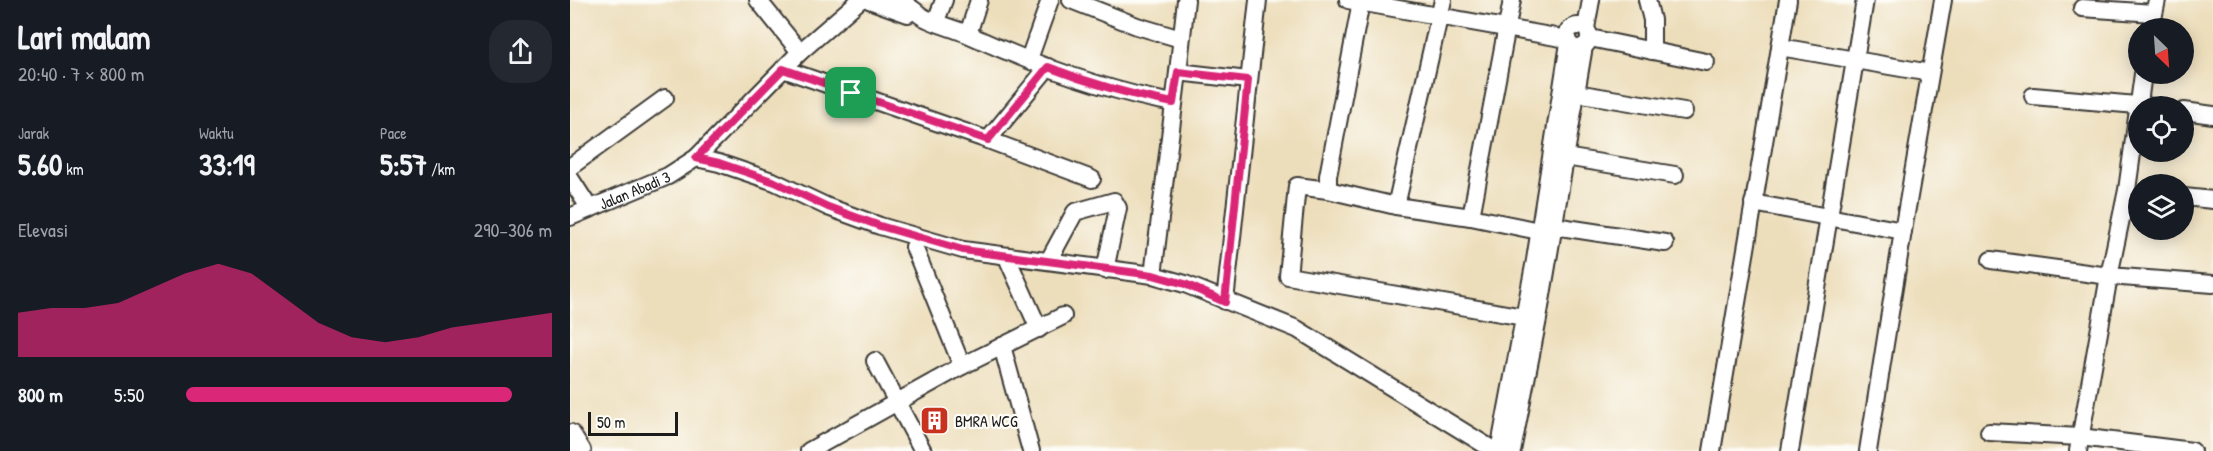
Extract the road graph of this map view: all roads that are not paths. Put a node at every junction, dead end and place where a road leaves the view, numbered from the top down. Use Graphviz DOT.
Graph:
graph roads {
  1 [pos="758,0"];
  2 [pos="860,0"];
  3 [pos="868,0"];
  4 [pos="897,0"];
  5 [pos="944,0"];
  6 [pos="979,0"];
  7 [pos="1050,0"];
  8 [pos="1071,0"];
  9 [pos="1186,0"];
  10 [pos="1258,0"];
  11 [pos="1512,0"];
  12 [pos="1591,0"];
  13 [pos="1647,0"];
  14 [pos="1788,0"];
  15 [pos="1865,0"];
  16 [pos="1943,0"];
  17 [pos="1354,1"];
  18 [pos="1442,8"];
  19 [pos="2082,8"];
  20 [pos="2154,14"];
  21 [pos="928,18"];
  22 [pos="1506,27"];
  23 [pos="968,34"];
  24 [pos="1181,39"];
  25 [pos="1579,39"];
  26 [pos="1780,47"];
  27 [pos="1652,51"];
  28 [pos="800,52"];
  29 [pos="1029,59"];
  30 [pos="1856,61"];
  31 [pos="1706,62"];
  32 [pos="1048,67"];
  33 [pos="783,69"];
  34 [pos="1178,72"];
  35 [pos="1930,73"];
  36 [pos="1248,80"];
  37 [pos="1576,93"];
  38 [pos="2033,96"];
  39 [pos="665,98"];
  40 [pos="1173,103"];
  41 [pos="2128,105"];
  42 [pos="1684,111"];
  43 [pos="2194,112"];
  44 [pos="2213,115"];
  45 [pos="1562,131"];
  46 [pos="988,140"];
  47 [pos="1565,157"];
  48 [pos="696,158"];
  49 [pos="570,167"];
  50 [pos="1675,175"];
  51 [pos="570,178"];
  52 [pos="1092,179"];
  53 [pos="1328,190"];
  54 [pos="2194,198"];
  55 [pos="2213,200"];
  56 [pos="1754,203"];
  57 [pos="1396,206"];
  58 [pos="590,208"];
  59 [pos="2128,208"];
  60 [pos="570,217"];
  61 [pos="1471,217"];
  62 [pos="1829,218"];
  63 [pos="1547,229"];
  64 [pos="1903,231"];
  65 [pos="1665,243"];
  66 [pos="914,247"];
  67 [pos="1049,260"];
  68 [pos="1991,260"];
  69 [pos="1009,262"];
  70 [pos="1105,270"];
  71 [pos="1153,275"];
  72 [pos="2109,276"];
  73 [pos="2213,284"];
  74 [pos="1225,302"];
  75 [pos="1064,316"];
  76 [pos="1532,318"];
  77 [pos="1039,329"];
  78 [pos="1002,346"];
  79 [pos="875,361"];
  80 [pos="962,366"];
  81 [pos="895,402"];
  82 [pos="1513,412"];
  83 [pos="1989,432"];
  84 [pos="570,435"];
  85 [pos="2079,444"];
  86 [pos="580,451"];
  87 [pos="809,451"];
  88 [pos="923,451"];
  89 [pos="1031,451"];
  90 [pos="1497,451"];
  91 [pos="1512,451"];
  92 [pos="1712,451"];
  93 [pos="1790,451"];
  94 [pos="1868,451"];
  95 [pos="2192,451"];
  1 -- 28 [label="street"];
  2 -- 28 [label="street, Jalan Abadi 3"];
  3 -- 21 [label="street"];
  4 -- 21 [label="street"];
  5 -- 21 [label="street"];
  6 -- 23 [label="street"];
  7 -- 29 [label="street"];
  8 -- 24 [label="street"];
  9 -- 24 [label="street"];
  10 -- 36 [label="street"];
  11 -- 22 [label="street"];
  12 -- 25 [label="street"];
  13 -- 27 [label="street"];
  14 -- 26 [label="street"];
  15 -- 30 [label="street"];
  16 -- 35 [label="street"];
  17 -- 18 [label="street"];
  17 -- 53 [label="street"];
  18 -- 22 [label="street"];
  18 -- 57 [label="street"];
  19 -- 20 [label="street"];
  21 -- 23 [label="street"];
  22 -- 25 [label="street"];
  22 -- 61 [label="street"];
  23 -- 29 [label="street"];
  24 -- 34 [label="street"];
  25 -- 27 [label="street"];
  25 -- 37 [label="street"];
  25 -- 45 [label="street"];
  26 -- 30 [label="street"];
  26 -- 56 [label="street"];
  27 -- 31 [label="street"];
  28 -- 33 [label="street, Jalan Abadi 3"];
  29 -- 32 [label="street"];
  30 -- 35 [label="street"];
  30 -- 62 [label="street"];
  32 -- 40 [label="street"];
  32 -- 46 [label="street"];
  33 -- 46 [label="street"];
  33 -- 48 [label="street, Jalan Abadi 3"];
  34 -- 36 [label="street"];
  34 -- 40 [label="street"];
  35 -- 64 [label="street"];
  36 -- 74 [label="street"];
  37 -- 42 [label="street"];
  37 -- 45 [label="street"];
  38 -- 41 [label="street"];
  39 -- 49 [label="street"];
  40 -- 71 [label="street"];
  43 -- 44 [label="street"];
  45 -- 47 [label="street"];
  45 -- 63 [label="street"];
  46 -- 52 [label="street"];
  47 -- 50 [label="street"];
  47 -- 63 [label="street"];
  48 -- 58 [label="street, Jalan Abadi 3"];
  48 -- 67 [label="street"];
  51 -- 58 [label="street"];
  53 -- 57 [label="street"];
  53 -- 76 [label="street"];
  54 -- 55 [label="street"];
  56 -- 62 [label="street"];
  56 -- 92 [label="street"];
  57 -- 61 [label="street"];
  58 -- 60 [label="street, Jalan Abadi 3"];
  59 -- 72 [label="street"];
  61 -- 63 [label="street"];
  62 -- 64 [label="street"];
  62 -- 93 [label="street"];
  63 -- 65 [label="street"];
  63 -- 76 [label="street"];
  64 -- 94 [label="street"];
  66 -- 80 [label="street"];
  67 -- 70 [label="street"];
  67 -- 70 [label="street"];
  68 -- 72 [label="street"];
  69 -- 77 [label="street"];
  70 -- 71 [label="street"];
  71 -- 74 [label="street"];
  72 -- 73 [label="street"];
  72 -- 85 [label="street"];
  74 -- 90 [label="street"];
  75 -- 77 [label="street"];
  76 -- 82 [label="street"];
  77 -- 78 [label="street"];
  78 -- 80 [label="street"];
  78 -- 89 [label="street"];
  79 -- 81 [label="street"];
  80 -- 81 [label="street"];
  81 -- 87 [label="street"];
  81 -- 88 [label="street"];
  82 -- 90 [label="street"];
  82 -- 91 [label="street"];
  83 -- 85 [label="street"];
  84 -- 86 [label="main road"];
  85 -- 95 [label="street"];
}
